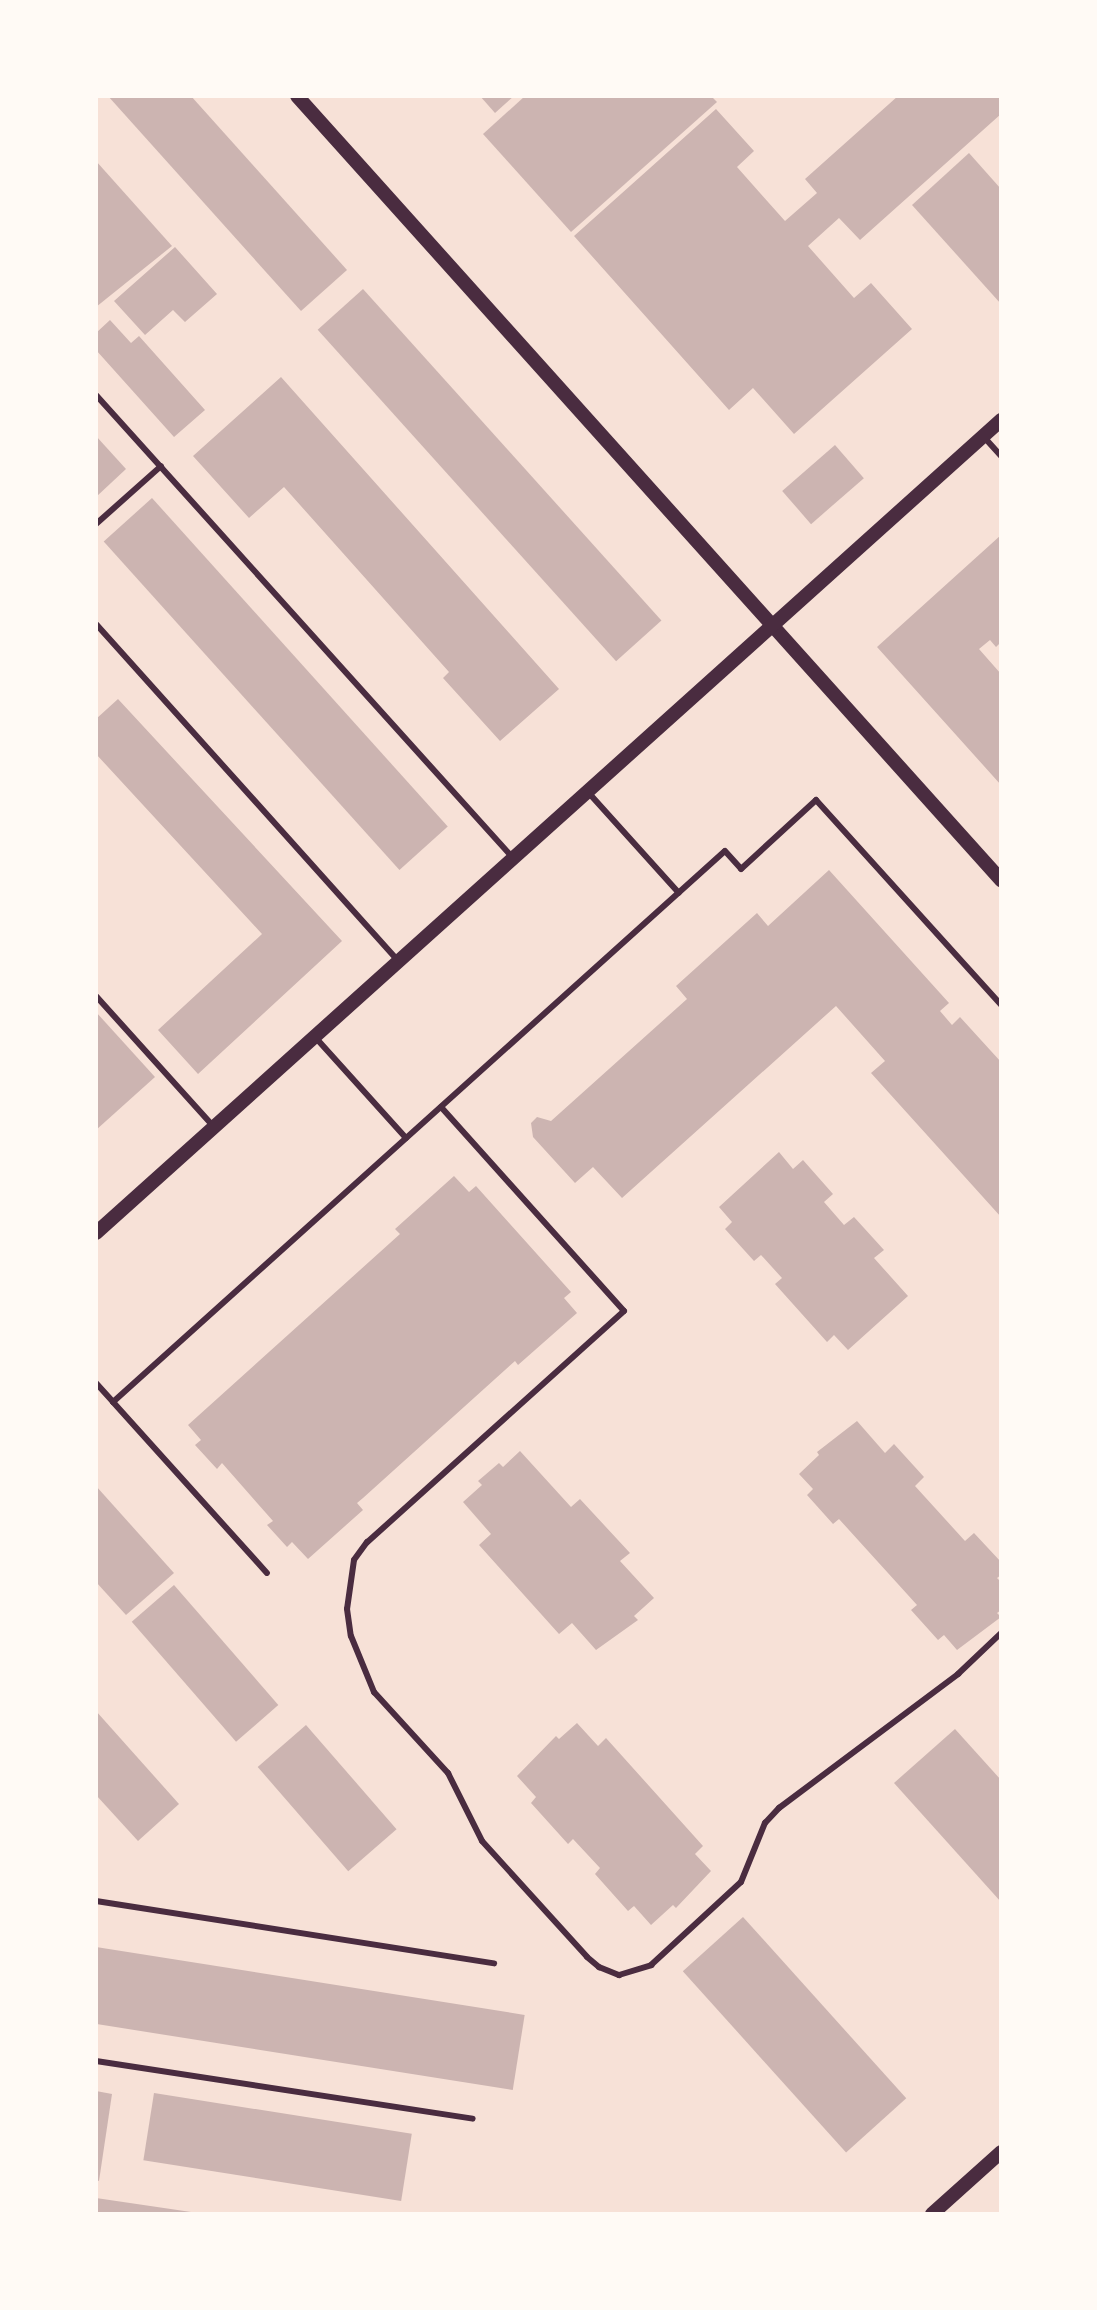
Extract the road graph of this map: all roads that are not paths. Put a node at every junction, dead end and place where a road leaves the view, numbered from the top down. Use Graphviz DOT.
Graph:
graph roads {
  1 [pos="297,96"];
  2 [pos="96,395"];
  3 [pos="1001,420"];
  4 [pos="983,436"];
  5 [pos="1001,456"];
  6 [pos="161,466"];
  7 [pos="96,524"];
  8 [pos="96,624"];
  9 [pos="772,625"];
  10 [pos="587,791"];
  11 [pos="513,858"];
  12 [pos="1001,880"];
  13 [pos="679,893"];
  14 [pos="398,961"];
  15 [pos="96,996"];
  16 [pos="1001,1005"];
  17 [pos="314,1036"];
  18 [pos="441,1107"];
  19 [pos="214,1127"];
  20 [pos="406,1138"];
  21 [pos="96,1233"];
  22 [pos="96,1383"];
  23 [pos="113,1402"];
  24 [pos="267,1573"];
  25 [pos="1001,1633"];
  26 [pos="96,1901"];
  27 [pos="494,1963"];
  28 [pos="96,2061"];
  29 [pos="473,2119"];
  30 [pos="1001,2152"];
  31 [pos="932,2214"];
  1 -- 9 [label="street"];
  2 -- 6 [label="lane"];
  3 -- 4 [label="street"];
  4 -- 5 [label="lane"];
  4 -- 9 [label="street"];
  6 -- 7 [label="lane"];
  6 -- 11 [label="lane"];
  8 -- 14 [label="lane"];
  9 -- 10 [label="street"];
  9 -- 12 [label="street"];
  10 -- 11 [label="street"];
  10 -- 13 [label="lane"];
  11 -- 14 [label="street"];
  13 -- 16 [label="lane"];
  13 -- 18 [label="lane"];
  14 -- 17 [label="street"];
  15 -- 19 [label="lane"];
  17 -- 19 [label="street"];
  17 -- 20 [label="lane"];
  18 -- 20 [label="lane"];
  18 -- 25 [label="lane"];
  19 -- 21 [label="street"];
  20 -- 23 [label="lane"];
  22 -- 23 [label="lane"];
  23 -- 24 [label="lane"];
  26 -- 27 [label="lane"];
  28 -- 29 [label="lane"];
  30 -- 31 [label="street"];
}
